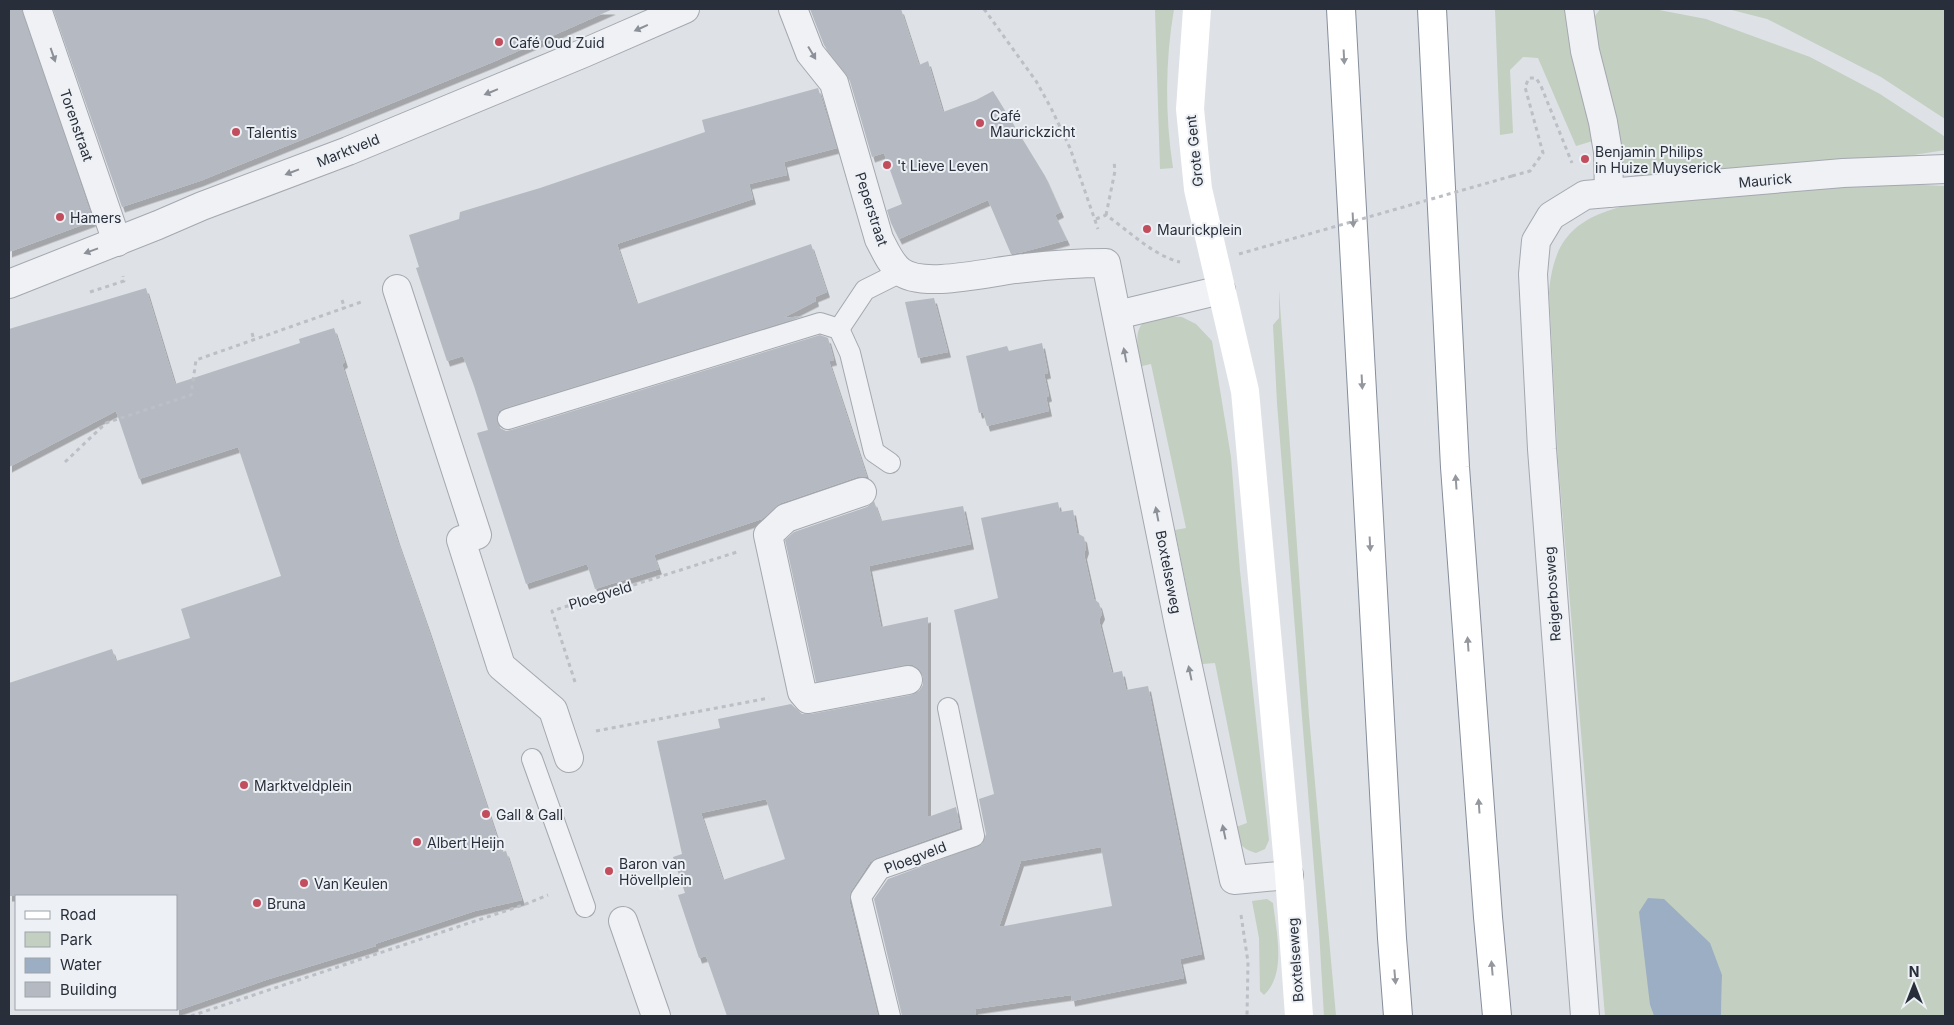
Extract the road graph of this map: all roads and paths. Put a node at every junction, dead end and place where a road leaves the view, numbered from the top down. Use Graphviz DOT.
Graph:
graph roads {
  1 [pos="37,9"];
  2 [pos="685,9"];
  3 [pos="793,9"];
  4 [pos="984,9"];
  5 [pos="1197,9"];
  6 [pos="1341,9"];
  7 [pos="1432,9"];
  8 [pos="1579,9"];
  9 [pos="1568,152"];
  10 [pos="1114,162"];
  11 [pos="1945,169"];
  12 [pos="1597,194"];
  13 [pos="1106,215"];
  14 [pos="117,242"];
  15 [pos="1239,254"];
  16 [pos="1189,263"];
  17 [pos="901,272"];
  18 [pos="9,284"];
  19 [pos="397,289"];
  20 [pos="1221,290"];
  21 [pos="342,300"];
  22 [pos="345,309"];
  23 [pos="1117,315"];
  24 [pos="838,329"];
  25 [pos="252,333"];
  26 [pos="254,340"];
  27 [pos="508,419"];
  28 [pos="65,462"];
  29 [pos="890,463"];
  30 [pos="862,492"];
  31 [pos="768,535"];
  32 [pos="908,680"];
  33 [pos="577,688"];
  34 [pos="802,692"];
  35 [pos="948,708"];
  36 [pos="567,752"];
  37 [pos="532,759"];
  38 [pos="1289,875"];
  39 [pos="1234,880"];
  40 [pos="576,884"];
  41 [pos="585,906"];
  42 [pos="623,921"];
  43 [pos="191,1016"];
  44 [pos="656,1016"];
  45 [pos="890,1016"];
  46 [pos="1247,1016"];
  47 [pos="1298,1016"];
  48 [pos="1398,1016"];
  49 [pos="1497,1016"];
  50 [pos="1585,1016"];
  1 -- 14 [label="street, Torenstraat, one-way"];
  2 -- 14 [label="street, Marktveld, one-way"];
  3 -- 17 [label="street, Peperstraat, one-way"];
  4 -- 13 [label="path"];
  5 -- 20 [label="main road, Grote Gent"];
  6 -- 48 [label="main road, one-way"];
  49 -- 7 [label="main road, one-way"];
  8 -- 12 [label="street"];
  9 -- 15 [label="path, bridge"];
  10 -- 13 [label="path"];
  11 -- 12 [label="street, Maurick"];
  12 -- 50 [label="street, Reigerbosweg"];
  13 -- 16 [label="path"];
  14 -- 18 [label="street, Marktveld, one-way"];
  17 -- 23 [label="street, Boxtelseweg"];
  17 -- 24 [label="lane"];
  19 -- 22 [label="path"];
  19 -- 36 [label="street"];
  20 -- 23 [label="street"];
  20 -- 38 [label="main road, Boxtelseweg"];
  21 -- 22 [label="path"];
  22 -- 26 [label="path"];
  39 -- 23 [label="street, Boxtelseweg, one-way"];
  24 -- 27 [label="lane"];
  24 -- 29 [label="lane"];
  25 -- 26 [label="path"];
  26 -- 28 [label="path"];
  30 -- 31 [label="street"];
  31 -- 33 [label="path, Ploegveld"];
  31 -- 34 [label="street"];
  32 -- 34 [label="street"];
  34 -- 36 [label="path"];
  35 -- 45 [label="lane, Ploegveld"];
  37 -- 40 [label="lane"];
  38 -- 39 [label="street"];
  38 -- 47 [label="main road, Boxtelseweg"];
  39 -- 46 [label="path"];
  40 -- 41 [label="lane"];
  40 -- 43 [label="path"];
  42 -- 44 [label="street"];
}
